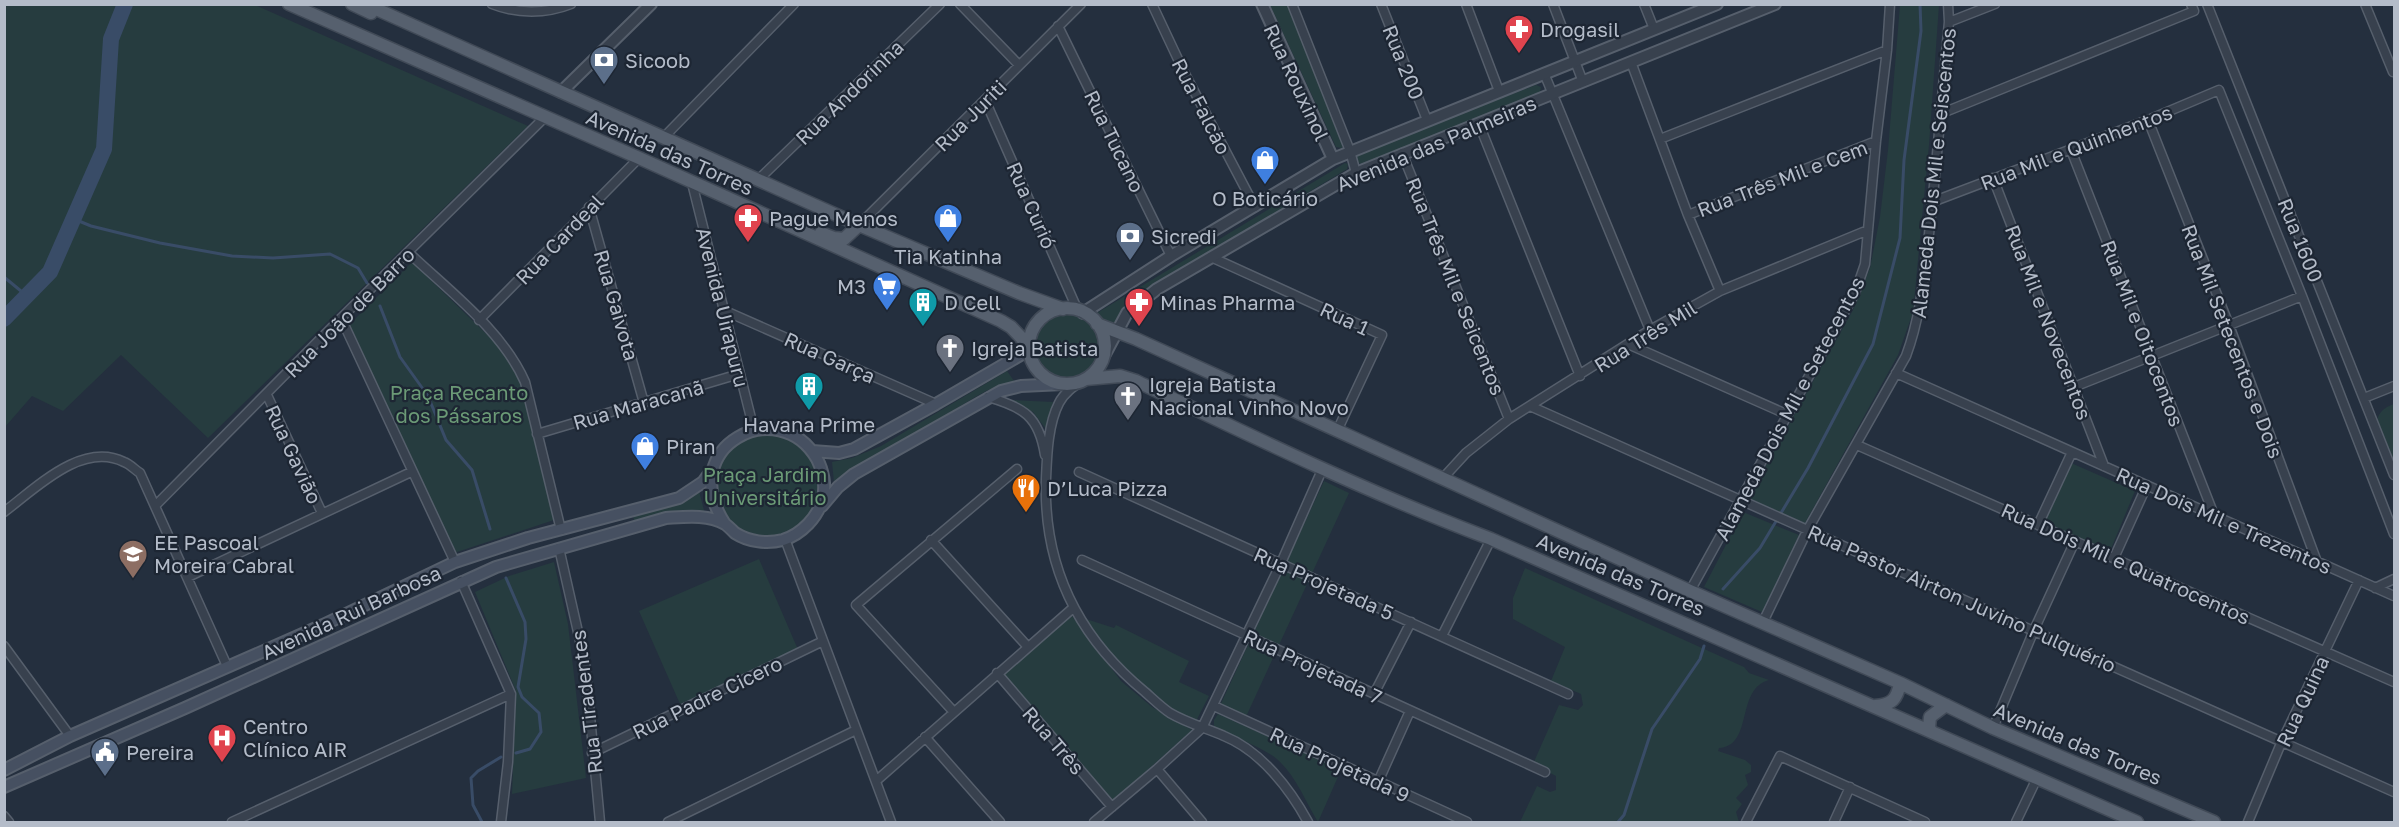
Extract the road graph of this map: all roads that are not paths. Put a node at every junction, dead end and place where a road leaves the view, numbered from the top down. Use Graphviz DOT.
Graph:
graph roads {
  1 [pos="289,4"];
  2 [pos="320,4"];
  3 [pos="352,4"];
  4 [pos="365,4"];
  5 [pos="492,4"];
  6 [pos="571,4"];
  7 [pos="651,4"];
  8 [pos="794,4"];
  9 [pos="940,4"];
  10 [pos="960,4"];
  11 [pos="1081,4"];
  12 [pos="1152,4"];
  13 [pos="1262,4"];
  14 [pos="1292,4"];
  15 [pos="1381,4"];
  16 [pos="1466,4"];
  17 [pos="1553,4"];
  18 [pos="1644,4"];
  19 [pos="1717,4"];
  20 [pos="1775,4"];
  21 [pos="1890,4"];
  22 [pos="1948,4"];
  23 [pos="1995,4"];
  24 [pos="2207,4"];
  25 [pos="2365,4"];
  26 [pos="2192,8"];
  27 [pos="319,18"];
  28 [pos="1949,22"];
  29 [pos="1058,26"];
  30 [pos="1654,29"];
  31 [pos="440,38"];
  32 [pos="1887,50"];
  33 [pos="1575,61"];
  34 [pos="1632,62"];
  35 [pos="1019,65"];
  36 [pos="1544,73"];
  37 [pos="2394,73"];
  38 [pos="1583,82"];
  39 [pos="1499,91"];
  40 [pos="561,92"];
  41 [pos="1552,94"];
  42 [pos="985,100"];
  43 [pos="1940,114"];
  44 [pos="544,118"];
  45 [pos="1427,120"];
  46 [pos="2148,120"];
  47 [pos="1479,124"];
  48 [pos="663,138"];
  49 [pos="1660,139"];
  50 [pos="1876,141"];
  51 [pos="2071,150"];
  52 [pos="1350,152"];
  53 [pos="1402,153"];
  54 [pos="639,158"];
  55 [pos="1333,159"];
  56 [pos="1356,173"];
  57 [pos="1993,178"];
  58 [pos="758,180"];
  59 [pos="692,183"];
  60 [pos="1932,202"];
  61 [pos="589,207"];
  62 [pos="1255,207"];
  63 [pos="750,208"];
  64 [pos="1688,215"];
  65 [pos="859,225"];
  66 [pos="1868,230"];
  67 [pos="408,252"];
  68 [pos="1171,256"];
  69 [pos="1211,257"];
  70 [pos="1720,291"];
  71 [pos="2302,296"];
  72 [pos="1064,309"];
  73 [pos="723,310"];
  74 [pos="1081,312"];
  75 [pos="341,318"];
  76 [pos="479,320"];
  77 [pos="1097,324"];
  78 [pos="2229,325"];
  79 [pos="1650,330"];
  80 [pos="1116,331"];
  81 [pos="1628,345"];
  82 [pos="1029,348"];
  83 [pos="1104,356"];
  84 [pos="2152,356"];
  85 [pos="1896,373"];
  86 [pos="739,375"];
  87 [pos="1580,376"];
  88 [pos="1084,380"];
  89 [pos="1063,384"];
  90 [pos="2394,386"];
  91 [pos="2074,387"];
  92 [pos="267,395"];
  93 [pos="988,397"];
  94 [pos="2364,398"];
  95 [pos="644,403"];
  96 [pos="936,404"];
  97 [pos="1530,406"];
  98 [pos="1786,414"];
  99 [pos="1509,419"];
  100 [pos="754,430"];
  101 [pos="1337,431"];
  102 [pos="537,434"];
  103 [pos="1857,445"];
  104 [pos="812,451"];
  105 [pos="2072,452"];
  106 [pos="1047,465"];
  107 [pos="2104,466"];
  108 [pos="1017,469"];
  109 [pos="1322,470"];
  110 [pos="712,471"];
  111 [pos="411,472"];
  112 [pos="1079,472"];
  113 [pos="2394,475"];
  114 [pos="1443,478"];
  115 [pos="2147,485"];
  116 [pos="1740,501"];
  117 [pos="155,506"];
  118 [pos="818,511"];
  119 [pos="4,512"];
  120 [pos="321,513"];
  121 [pos="2214,515"];
  122 [pos="725,524"];
  123 [pos="2038,525"];
  124 [pos="1808,529"];
  125 [pos="561,530"];
  126 [pos="2394,534"];
  127 [pos="785,539"];
  128 [pos="1491,539"];
  129 [pos="931,540"];
  130 [pos="2075,541"];
  131 [pos="559,548"];
  132 [pos="2114,558"];
  133 [pos="1082,560"];
  134 [pos="2317,561"];
  135 [pos="455,562"];
  136 [pos="1281,563"];
  137 [pos="188,577"];
  138 [pos="2394,579"];
  139 [pos="2359,580"];
  140 [pos="461,581"];
  141 [pos="2375,588"];
  142 [pos="1690,591"];
  143 [pos="2394,596"];
  144 [pos="1073,608"];
  145 [pos="1412,622"];
  146 [pos="1763,622"];
  147 [pos="2034,630"];
  148 [pos="1246,635"];
  149 [pos="1442,636"];
  150 [pos="823,641"];
  151 [pos="4,646"];
  152 [pos="1028,647"];
  153 [pos="2325,652"];
  154 [pos="227,666"];
  155 [pos="997,673"];
  156 [pos="2394,682"];
  157 [pos="1900,683"];
  158 [pos="511,694"];
  159 [pos="1374,694"];
  160 [pos="1568,694"];
  161 [pos="1946,705"];
  162 [pos="1214,706"];
  163 [pos="1874,707"];
  164 [pos="953,711"];
  165 [pos="1410,711"];
  166 [pos="103,722"];
  167 [pos="1202,728"];
  168 [pos="1993,728"];
  169 [pos="856,730"];
  170 [pos="1932,732"];
  171 [pos="70,736"];
  172 [pos="925,737"];
  173 [pos="2282,741"];
  174 [pos="592,753"];
  175 [pos="28,758"];
  176 [pos="57,762"];
  177 [pos="4,770"];
  178 [pos="1157,770"];
  179 [pos="1545,772"];
  180 [pos="2037,778"];
  181 [pos="876,781"];
  182 [pos="1378,782"];
  183 [pos="4,786"];
  184 [pos="1851,787"];
  185 [pos="2394,792"];
  186 [pos="1112,807"];
  187 [pos="4,816"];
  188 [pos="9,822"];
  189 [pos="232,822"];
  190 [pos="501,822"];
  191 [pos="600,822"];
  192 [pos="668,822"];
  193 [pos="890,822"];
  194 [pos="1000,822"];
  195 [pos="1094,822"];
  196 [pos="1202,822"];
  197 [pos="1308,822"];
  198 [pos="1467,822"];
  199 [pos="1746,822"];
  200 [pos="1834,822"];
  201 [pos="1925,822"];
  202 [pos="2016,822"];
  203 [pos="2138,822"];
  204 [pos="2214,822"];
  205 [pos="2248,822"];
  1 -- 27 [label="main road, Avenida das Torres"];
  2 -- 27 [label="main road"];
  3 -- 31 [label="main road"];
  4 -- 31 [label="main road, Avenida das Torres"];
  5 -- 6 [label="street"];
  7 -- 40 [label="street"];
  8 -- 48 [label="street"];
  9 -- 58 [label="street, Rua Andorinha"];
  10 -- 35 [label="street"];
  11 -- 29 [label="street, Rua Juriti"];
  12 -- 62 [label="street, Rua Falcão"];
  13 -- 55 [label="street, Rua Rouxinol"];
  14 -- 52 [label="street"];
  15 -- 45 [label="street, Rua 200"];
  16 -- 39 [label="street"];
  17 -- 33 [label="street"];
  18 -- 30 [label="street"];
  19 -- 30 [label="street, Avenida das Palmeiras"];
  20 -- 34 [label="street, Avenida das Palmeiras"];
  21 -- 32 [label="street, Alameda Dois Mil e Setecentos"];
  22 -- 28 [label="street, Alameda Dois Mil e Seiscentos"];
  23 -- 28 [label="street"];
  24 -- 94 [label="street, Rua 1600"];
  25 -- 37 [label="street"];
  26 -- 43 [label="street"];
  27 -- 44 [label="main road, Avenida das Torres"];
  28 -- 43 [label="street, Alameda Dois Mil e Seiscentos"];
  29 -- 35 [label="street, Rua Juriti"];
  29 -- 68 [label="street, Rua Tucano"];
  30 -- 33 [label="street, Avenida das Palmeiras"];
  31 -- 40 [label="main road, Avenida das Torres"];
  32 -- 49 [label="street"];
  32 -- 50 [label="street, Alameda Dois Mil e Setecentos"];
  33 -- 36 [label="street, Avenida das Palmeiras"];
  33 -- 38 [label="street"];
  34 -- 38 [label="street, Avenida das Palmeiras"];
  34 -- 49 [label="street"];
  35 -- 42 [label="street, Rua Juriti"];
  36 -- 39 [label="street, Avenida das Palmeiras"];
  36 -- 41 [label="street"];
  38 -- 41 [label="street, Avenida das Palmeiras"];
  39 -- 45 [label="street, Avenida das Palmeiras"];
  40 -- 48 [label="main road, Avenida das Torres"];
  41 -- 47 [label="street, Avenida das Palmeiras"];
  41 -- 79 [label="street"];
  42 -- 65 [label="street, Rua Juriti"];
  42 -- 74 [label="street, Rua Curió"];
  43 -- 60 [label="street, Alameda Dois Mil e Seiscentos"];
  44 -- 54 [label="main road, Avenida das Torres"];
  44 -- 67 [label="street, Rua João de Barro"];
  45 -- 52 [label="street, Avenida das Palmeiras"];
  46 -- 51 [label="street, Rua Mil e Quinhentos"];
  46 -- 71 [label="street, Rua Mil e Quinhentos"];
  46 -- 78 [label="street, Rua Mil Setecentos e Dois"];
  47 -- 53 [label="street, Avenida das Palmeiras"];
  47 -- 87 [label="street"];
  48 -- 58 [label="main road, Avenida das Torres"];
  49 -- 64 [label="street"];
  50 -- 64 [label="street, Rua Três Mil e Cem"];
  50 -- 66 [label="street, Alameda Dois Mil e Setecentos"];
  51 -- 57 [label="street, Rua Mil e Quinhentos"];
  51 -- 84 [label="street, Rua Mil e Oitocentos"];
  52 -- 55 [label="street, Avenida das Palmeiras"];
  52 -- 56 [label="street"];
  53 -- 56 [label="street, Avenida das Palmeiras"];
  53 -- 99 [label="street, Rua Três Mil e Seicentos"];
  54 -- 59 [label="main road, Avenida das Torres"];
  54 -- 61 [label="street, Rua Cardeal"];
  55 -- 62 [label="street, Avenida das Palmeiras"];
  56 -- 69 [label="street, Avenida das Palmeiras"];
  57 -- 60 [label="street, Rua Mil e Quinhentos"];
  57 -- 91 [label="street, Rua Mil e Novecentos"];
  58 -- 65 [label="main road, Avenida das Torres"];
  59 -- 63 [label="main road, Avenida das Torres"];
  59 -- 73 [label="street, Avenida Uirapuru"];
  60 -- 85 [label="street, Alameda Dois Mil e Seiscentos"];
  61 -- 76 [label="street, Rua Cardeal"];
  61 -- 95 [label="street, Rua Gaivota"];
  62 -- 68 [label="street, Avenida das Palmeiras"];
  63 -- 65 [label="main road"];
  63 -- 82 [label="main road, Avenida das Torres"];
  64 -- 70 [label="street"];
  65 -- 72 [label="main road, Avenida das Torres"];
  66 -- 70 [label="street, Rua Três Mil"];
  66 -- 98 [label="street, Alameda Dois Mil e Setecentos"];
  67 -- 75 [label="street, Rua João de Barro"];
  67 -- 76 [label="street"];
  68 -- 74 [label="street, Avenida das Palmeiras"];
  69 -- 80 [label="street, Avenida das Palmeiras"];
  69 -- 101 [label="street, Rua 1"];
  70 -- 79 [label="street, Rua Três Mil"];
  71 -- 78 [label="street"];
  71 -- 126 [label="street"];
  72 -- 74 [label="main road"];
  72 -- 82 [label="main road"];
  73 -- 86 [label="street, Avenida Uirapuru"];
  73 -- 96 [label="street, Rua Garça"];
  74 -- 77 [label="main road"];
  75 -- 92 [label="street, Rua João de Barro"];
  75 -- 111 [label="street"];
  76 -- 102 [label="street"];
  77 -- 80 [label="main road, Avenida das Torres"];
  77 -- 83 [label="main road"];
  78 -- 84 [label="street"];
  78 -- 134 [label="street, Rua Mil Setecentos e Dois"];
  79 -- 81 [label="street, Rua Três Mil"];
  80 -- 83 [label="street, Avenida das Palmeiras"];
  80 -- 101 [label="main road, Avenida das Torres"];
  81 -- 87 [label="street, Rua Três Mil"];
  81 -- 98 [label="street"];
  82 -- 89 [label="main road"];
  82 -- 96 [label="main road"];
  83 -- 88 [label="main road"];
  84 -- 91 [label="street"];
  84 -- 121 [label="street, Rua Mil e Oitocentos"];
  85 -- 103 [label="street, Alameda Dois Mil e Seiscentos"];
  85 -- 105 [label="street, Rua Dois Mil e Trezentos"];
  86 -- 95 [label="street, Rua Maracanã"];
  86 -- 100 [label="street, Avenida Uirapuru"];
  87 -- 97 [label="street, Rua Três Mil"];
  88 -- 89 [label="main road"];
  88 -- 106 [label="street"];
  88 -- 109 [label="main road, Avenida das Torres"];
  89 -- 93 [label="main road"];
  90 -- 94 [label="street"];
  91 -- 107 [label="street, Rua Mil e Novecentos"];
  92 -- 117 [label="street, Rua João de Barro"];
  92 -- 120 [label="street, Rua Gavião"];
  93 -- 106 [label="street"];
  93 -- 118 [label="main road"];
  94 -- 113 [label="street, Rua 1600"];
  95 -- 102 [label="street, Rua Maracanã"];
  96 -- 104 [label="main road"];
  97 -- 99 [label="street, Rua Três Mil"];
  97 -- 116 [label="street, Rua Pastor Airton Juvino Pulquério"];
  98 -- 116 [label="street, Alameda Dois Mil e Setecentos"];
  99 -- 114 [label="street, Rua Três Mil"];
  100 -- 104 [label="main road"];
  100 -- 110 [label="main road"];
  101 -- 114 [label="main road, Avenida das Torres"];
  102 -- 125 [label="street"];
  103 -- 123 [label="street, Rua Dois Mil e Quatrocentos"];
  103 -- 124 [label="street, Alameda Dois Mil e Seiscentos"];
  104 -- 118 [label="main road"];
  105 -- 107 [label="street, Rua Dois Mil e Trezentos"];
  105 -- 123 [label="street"];
  106 -- 144 [label="street"];
  107 -- 115 [label="street, Rua Dois Mil e Trezentos"];
  108 -- 129 [label="street"];
  109 -- 128 [label="main road, Avenida das Torres"];
  109 -- 136 [label="street"];
  110 -- 122 [label="main road"];
  110 -- 125 [label="main road, Avenida Rui Barbosa"];
  111 -- 120 [label="street"];
  111 -- 135 [label="street"];
  112 -- 136 [label="street, Rua Projetada 5"];
  114 -- 142 [label="main road, Avenida das Torres"];
  115 -- 121 [label="street, Rua Dois Mil e Trezentos"];
  115 -- 132 [label="street"];
  116 -- 124 [label="street, Rua Pastor Airton Juvino Pulquério"];
  116 -- 142 [label="street, Alameda Dois Mil e Setecentos"];
  117 -- 119 [label="street"];
  117 -- 137 [label="street"];
  118 -- 127 [label="main road"];
  120 -- 137 [label="street"];
  121 -- 134 [label="street, Rua Dois Mil e Trezentos"];
  122 -- 127 [label="main road"];
  122 -- 131 [label="main road, Avenida Rui Barbosa"];
  123 -- 130 [label="street, Rua Dois Mil e Quatrocentos"];
  124 -- 146 [label="street"];
  124 -- 147 [label="street, Rua Pastor Airton Juvino Pulquério"];
  125 -- 135 [label="main road, Avenida Rui Barbosa"];
  127 -- 150 [label="street"];
  128 -- 149 [label="street"];
  128 -- 163 [label="main road, Avenida das Torres"];
  129 -- 152 [label="street"];
  129 -- 164 [label="street"];
  130 -- 132 [label="street, Rua Dois Mil e Quatrocentos"];
  130 -- 147 [label="street"];
  131 -- 140 [label="main road, Avenida Rui Barbosa"];
  131 -- 174 [label="street, Rua Tiradentes"];
  132 -- 153 [label="street, Rua Dois Mil e Quatrocentos"];
  133 -- 148 [label="street, Rua Projetada 7"];
  134 -- 139 [label="street, Rua Dois Mil e Trezentos"];
  135 -- 154 [label="main road, Avenida Rui Barbosa"];
  136 -- 145 [label="street, Rua Projetada 5"];
  136 -- 148 [label="street"];
  137 -- 154 [label="street"];
  138 -- 141 [label="street"];
  139 -- 141 [label="street, Rua Dois Mil e Trezentos"];
  139 -- 153 [label="street, Rua Quina"];
  140 -- 158 [label="street"];
  140 -- 176 [label="main road, Avenida Rui Barbosa"];
  141 -- 143 [label="street, Rua Dois Mil e Trezentos"];
  142 -- 146 [label="main road, Avenida das Torres"];
  144 -- 152 [label="street"];
  144 -- 167 [label="street"];
  145 -- 149 [label="street, Rua Projetada 5"];
  145 -- 159 [label="street"];
  146 -- 157 [label="main road, Avenida das Torres"];
  147 -- 168 [label="street"];
  147 -- 173 [label="street, Rua Pastor Airton Juvino Pulquério"];
  148 -- 159 [label="street, Rua Projetada 7"];
  148 -- 162 [label="street"];
  149 -- 160 [label="street, Rua Projetada 5"];
  150 -- 169 [label="street"];
  150 -- 174 [label="street, Rua Padre Cicero"];
  151 -- 171 [label="street"];
  152 -- 155 [label="street"];
  153 -- 156 [label="street, Rua Dois Mil e Quatrocentos"];
  153 -- 173 [label="street, Rua Quina"];
  154 -- 166 [label="main road, Avenida Rui Barbosa"];
  155 -- 164 [label="street"];
  155 -- 186 [label="street, Rua Três"];
  157 -- 161 [label="main road, Avenida das Torres"];
  157 -- 163 [label="main road"];
  158 -- 189 [label="street"];
  158 -- 190 [label="street"];
  159 -- 165 [label="street, Rua Projetada 7"];
  161 -- 168 [label="main road, Avenida das Torres"];
  161 -- 170 [label="main road"];
  162 -- 167 [label="street"];
  162 -- 182 [label="street, Rua Projetada 9"];
  163 -- 170 [label="main road, Avenida das Torres"];
  164 -- 172 [label="street"];
  165 -- 179 [label="street, Rua Projetada 7"];
  165 -- 182 [label="street"];
  166 -- 171 [label="main road, Avenida Rui Barbosa"];
  166 -- 176 [label="main road"];
  167 -- 178 [label="street"];
  167 -- 197 [label="street"];
  168 -- 204 [label="main road, Avenida das Torres"];
  169 -- 181 [label="street"];
  169 -- 192 [label="street"];
  170 -- 180 [label="main road, Avenida das Torres"];
  171 -- 175 [label="main road, Avenida Rui Barbosa"];
  172 -- 181 [label="street"];
  172 -- 194 [label="street"];
  173 -- 185 [label="street, Rua Pastor Airton Juvino Pulquério"];
  173 -- 205 [label="street, Rua Quina"];
  174 -- 191 [label="street, Rua Tiradentes"];
  175 -- 177 [label="main road, Avenida Rui Barbosa"];
  175 -- 183 [label="main road"];
  176 -- 183 [label="main road, Avenida Rui Barbosa"];
  178 -- 186 [label="street"];
  178 -- 196 [label="street"];
  180 -- 202 [label="street"];
  180 -- 203 [label="main road, Avenida das Torres"];
  181 -- 193 [label="street"];
  182 -- 198 [label="street, Rua Projetada 9"];
  184 -- 199 [label="street"];
  184 -- 200 [label="street"];
  184 -- 201 [label="street"];
  186 -- 195 [label="street"];
  187 -- 188 [label="street"];
}
